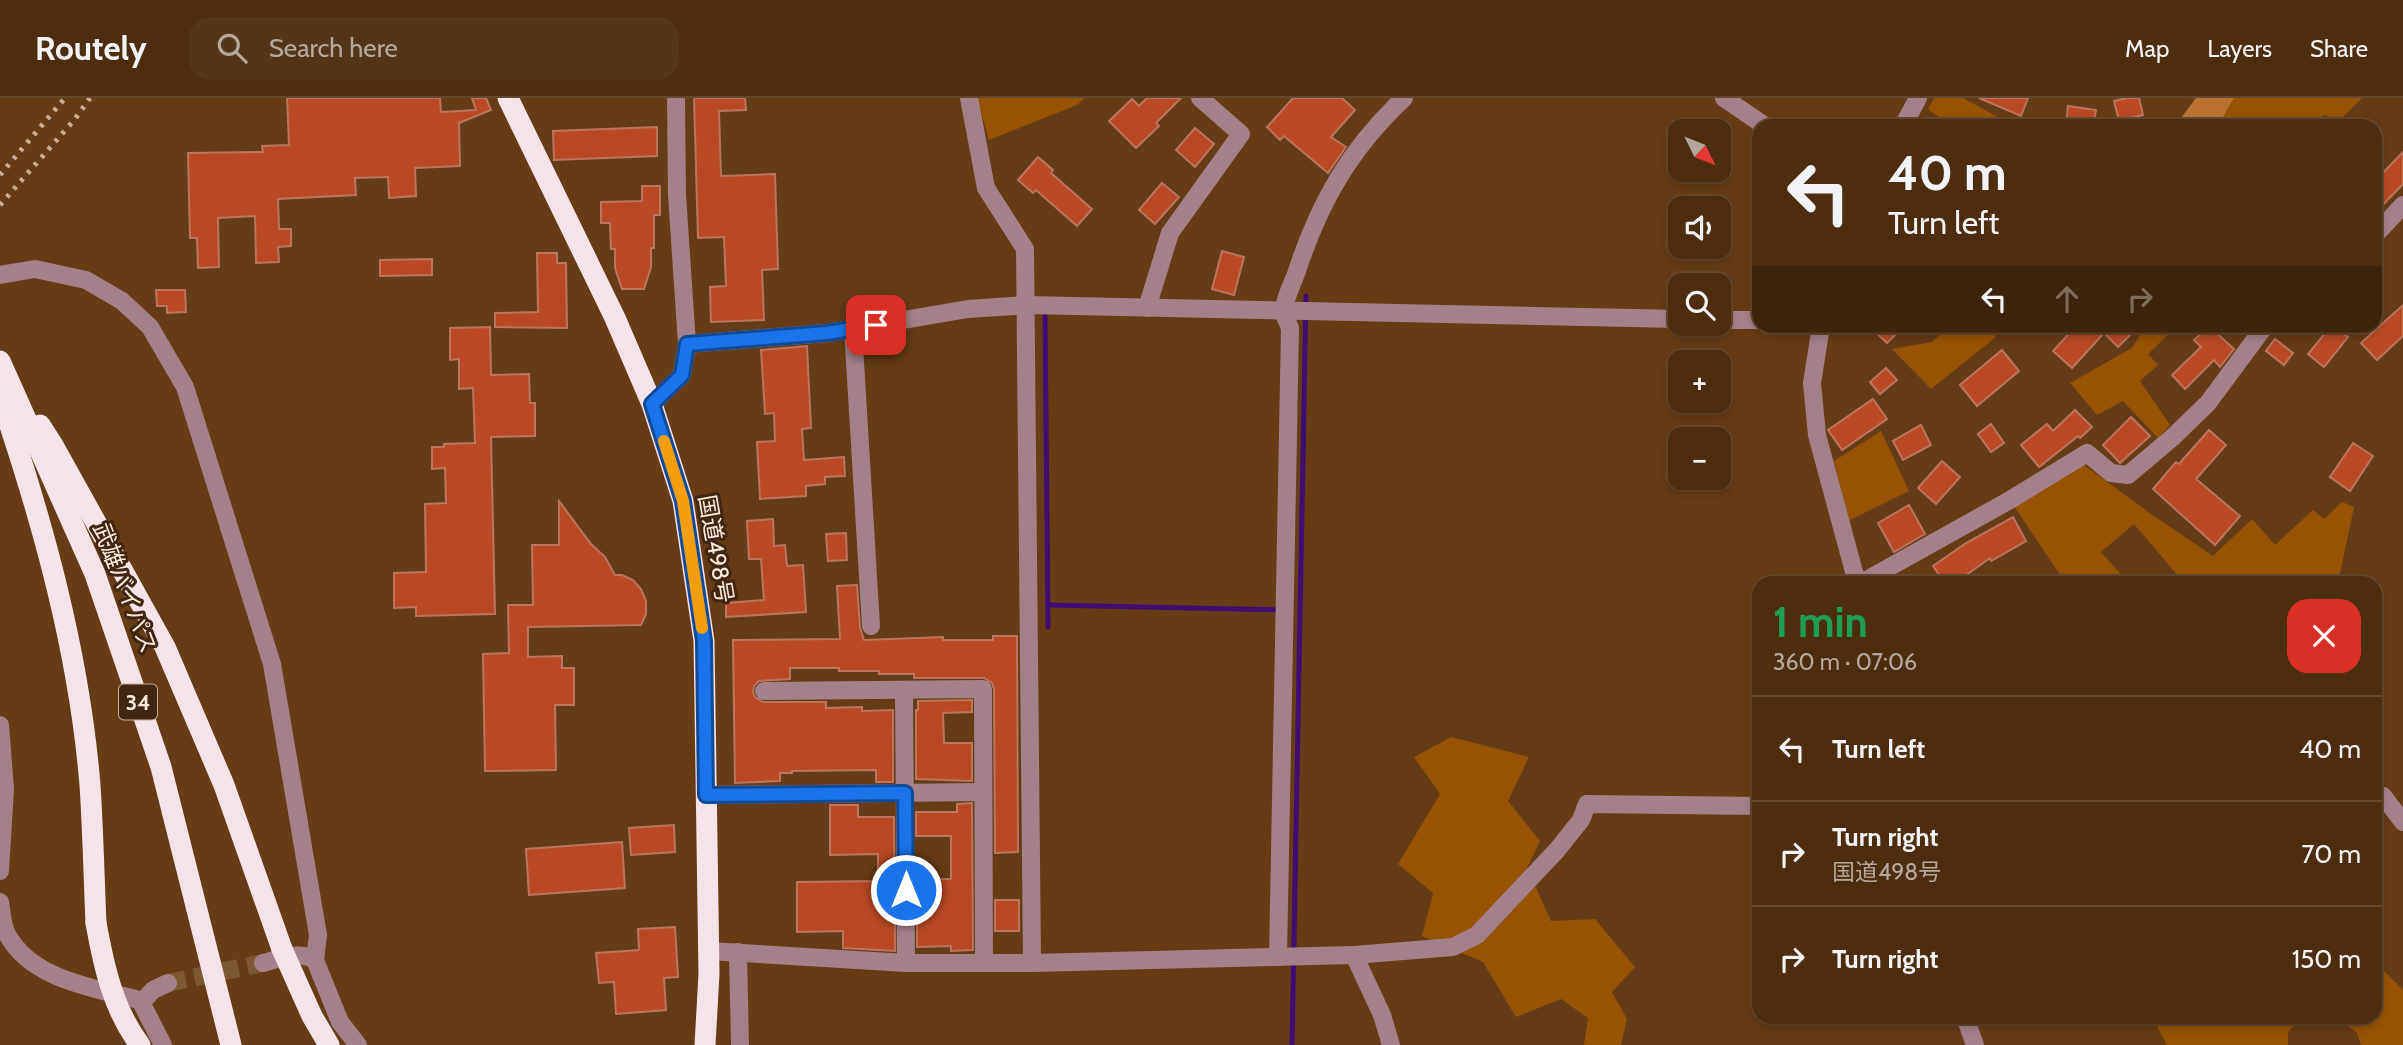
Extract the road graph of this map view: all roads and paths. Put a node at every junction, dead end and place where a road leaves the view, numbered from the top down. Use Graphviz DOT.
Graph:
graph roads {
  1 [pos="508,98"];
  2 [pos="676,98"];
  3 [pos="968,98"];
  4 [pos="1200,98"];
  5 [pos="1404,98"];
  6 [pos="1724,98"];
  7 [pos="1918,98"];
  8 [pos="1755,119"];
  9 [pos="1907,119"];
  10 [pos="2403,205"];
  11 [pos="2382,228"];
  12 [pos="0,275"];
  13 [pos="1027,305"];
  14 [pos="1147,308"];
  15 [pos="1299,311"];
  16 [pos="1668,319"];
  17 [pos="1731,320"];
  18 [pos="1752,320"];
  19 [pos="853,328"];
  20 [pos="1820,333"];
  21 [pos="2260,333"];
  22 [pos="687,344"];
  23 [pos="3,367"];
  24 [pos="0,396"];
  25 [pos="652,404"];
  26 [pos="1857,576"];
  27 [pos="1872,576"];
  28 [pos="871,626"];
  29 [pos="904,690"];
  30 [pos="764,691"];
  31 [pos="0,725"];
  32 [pos="983,792"];
  33 [pos="905,793"];
  34 [pos="706,795"];
  35 [pos="2383,796"];
  36 [pos="1752,806"];
  37 [pos="2403,822"];
  38 [pos="0,871"];
  39 [pos="0,902"];
  40 [pos="709,951"];
  41 [pos="738,953"];
  42 [pos="1354,955"];
  43 [pos="1278,957"];
  44 [pos="315,960"];
  45 [pos="263,963"];
  46 [pos="906,963"];
  47 [pos="984,963"];
  48 [pos="1032,963"];
  49 [pos="709,974"];
  50 [pos="168,983"];
  51 [pos="143,1001"];
  52 [pos="1968,1024"];
  53 [pos="140,1045"];
  54 [pos="163,1045"];
  55 [pos="231,1045"];
  56 [pos="329,1045"];
  57 [pos="358,1045"];
  58 [pos="705,1045"];
  59 [pos="715,1045"];
  60 [pos="740,1045"];
  61 [pos="1391,1045"];
  62 [pos="1975,1045"];
  1 -- 25 [label="highway, 国道498号"];
  2 -- 22 [label="street"];
  3 -- 13 [label="street"];
  4 -- 14 [label="street"];
  5 -- 15 [label="street"];
  6 -- 8 [label="street"];
  7 -- 9 [label="street"];
  10 -- 11 [label="street"];
  12 -- 44 [label="street"];
  13 -- 14 [label="street"];
  13 -- 19 [label="street"];
  13 -- 48 [label="street"];
  14 -- 15 [label="street"];
  15 -- 16 [label="street"];
  15 -- 43 [label="street"];
  17 -- 18 [label="street"];
  19 -- 22 [label="street"];
  19 -- 28 [label="street"];
  20 -- 26 [label="street"];
  21 -- 27 [label="street"];
  22 -- 25 [label="street"];
  23 -- 55 [label="highway, 武雄バイパス / 34"];
  23 -- 56 [label="highway, bridge"];
  24 -- 53 [label="highway, bridge"];
  25 -- 34 [label="highway, 国道498号"];
  29 -- 30 [label="street"];
  29 -- 32 [label="street"];
  29 -- 33 [label="street"];
  31 -- 38 [label="street"];
  32 -- 33 [label="street"];
  32 -- 47 [label="street"];
  33 -- 34 [label="street"];
  33 -- 46 [label="street"];
  34 -- 40 [label="highway, 国道498号"];
  35 -- 37 [label="street"];
  36 -- 42 [label="street"];
  39 -- 51 [label="street"];
  40 -- 41 [label="street"];
  40 -- 49 [label="highway, 国道498号"];
  41 -- 46 [label="street"];
  41 -- 60 [label="street"];
  42 -- 43 [label="street"];
  42 -- 61 [label="street"];
  43 -- 48 [label="street"];
  44 -- 45 [label="street"];
  44 -- 57 [label="street"];
  46 -- 47 [label="street"];
  47 -- 48 [label="street"];
  49 -- 58 [label="highway, 国道498号"];
  49 -- 59 [label="highway"];
  50 -- 51 [label="street"];
  51 -- 54 [label="street"];
  52 -- 62 [label="street"];
}
